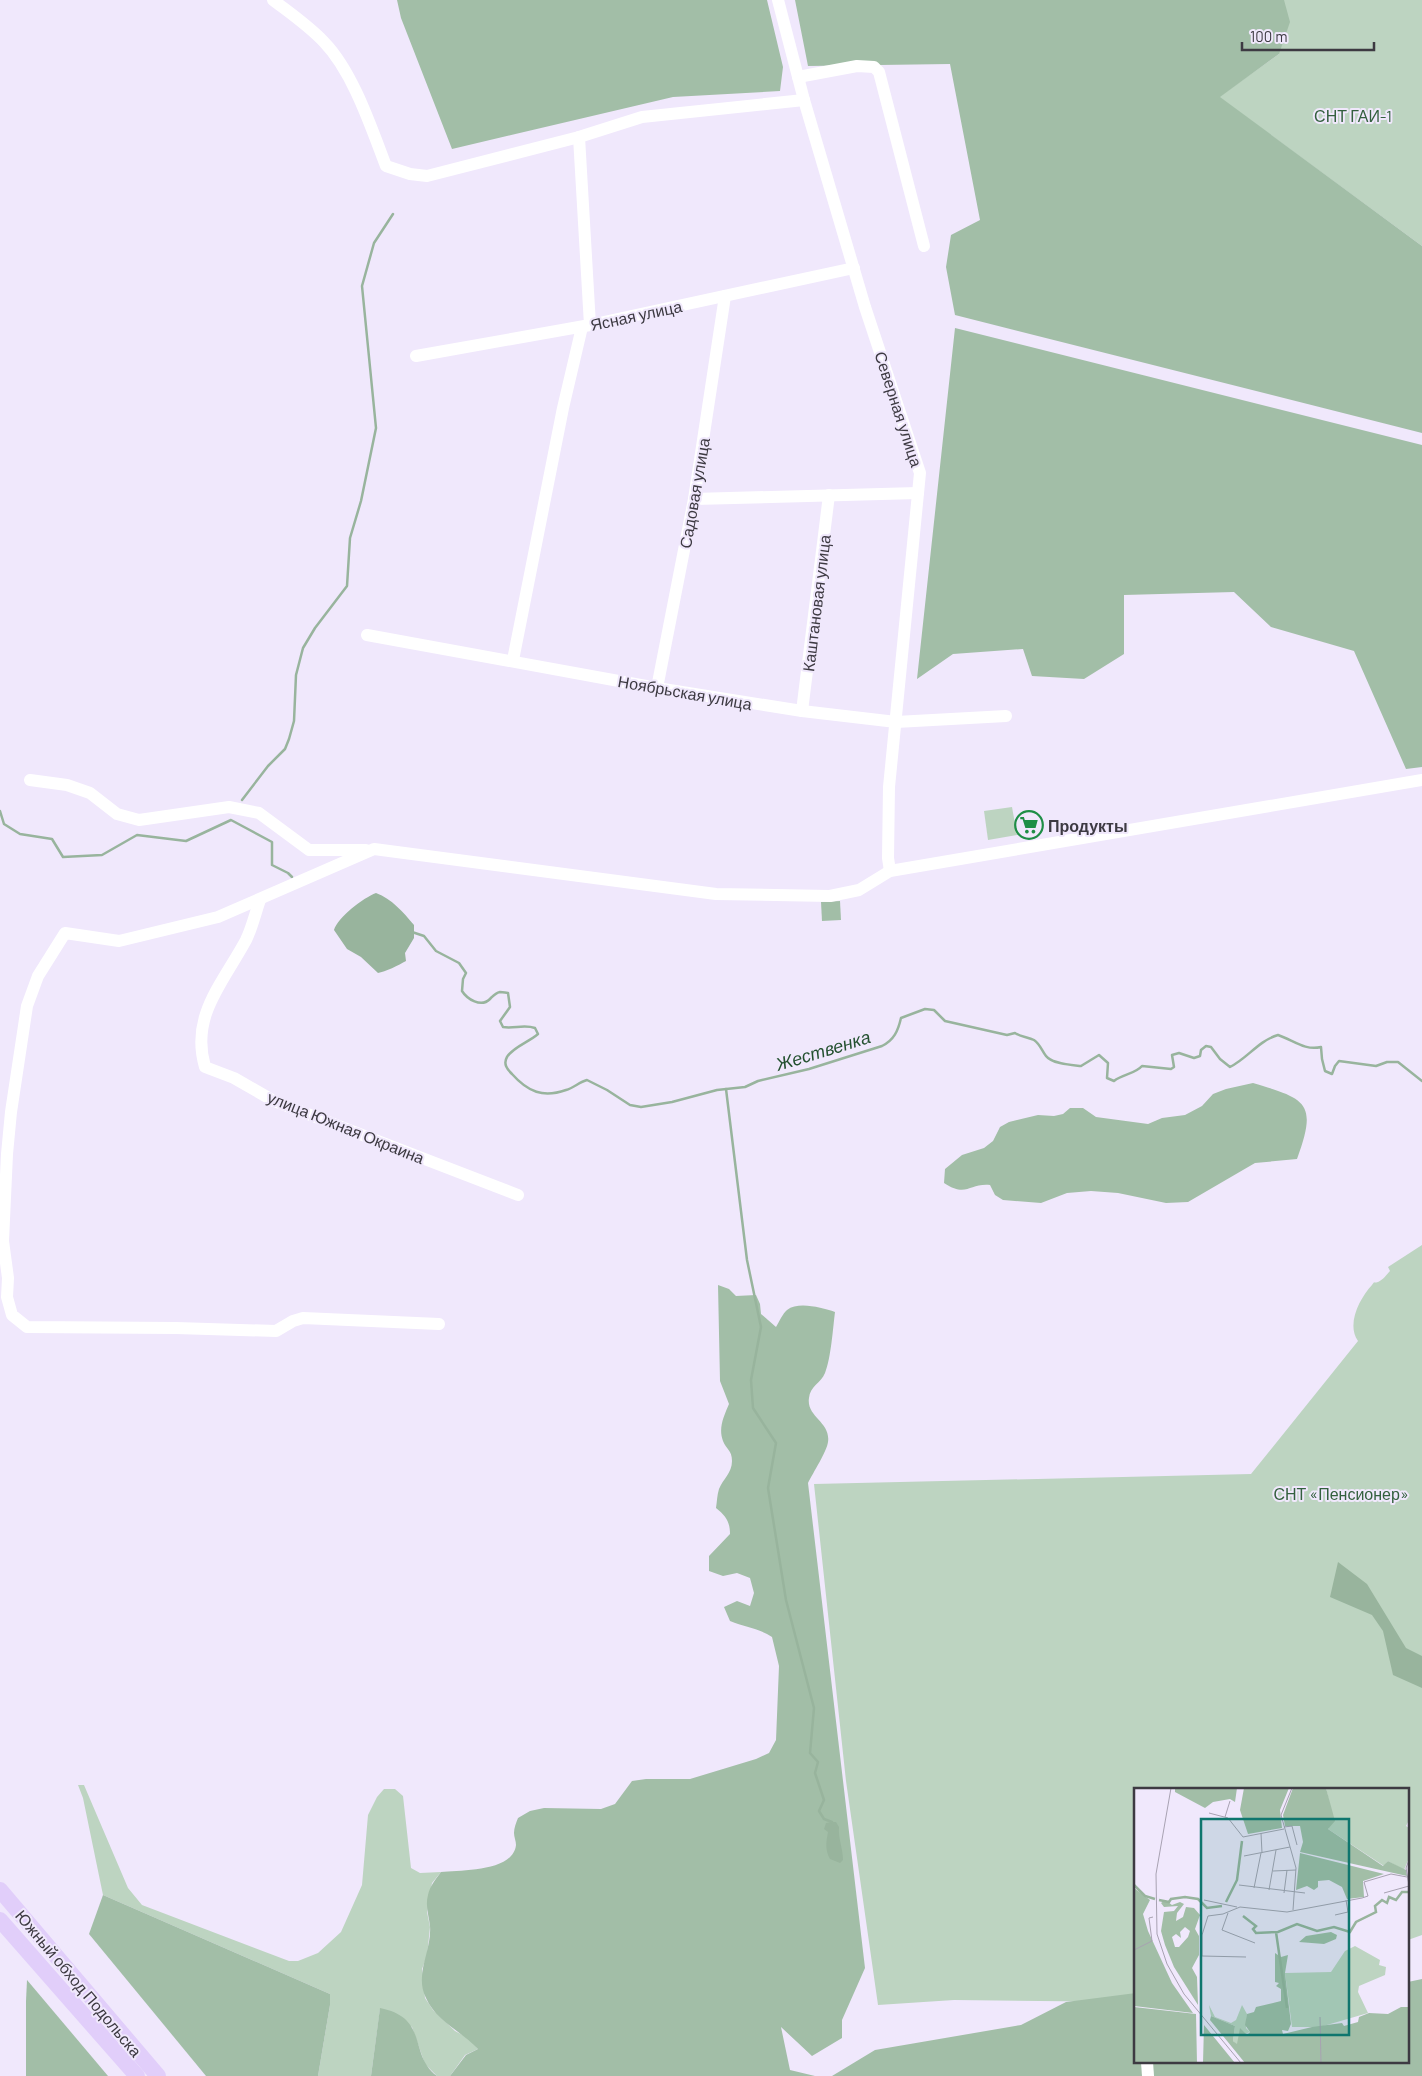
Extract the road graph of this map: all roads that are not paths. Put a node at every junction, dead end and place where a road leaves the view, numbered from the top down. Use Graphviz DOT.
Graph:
graph roads {
  1 [pos="273,0"];
  2 [pos="778,0"];
  3 [pos="798,77"];
  4 [pos="804,100"];
  5 [pos="579,137"];
  6 [pos="924,246"];
  7 [pos="854,268"];
  8 [pos="725,296"];
  9 [pos="586,326"];
  10 [pos="416,356"];
  11 [pos="918,493"];
  12 [pos="829,495"];
  13 [pos="694,499"];
  14 [pos="367,635"];
  15 [pos="513,660"];
  16 [pos="657,688"];
  17 [pos="802,711"];
  18 [pos="1006,716"];
  19 [pos="896,722"];
  20 [pos="30,780"];
  21 [pos="1422,780"];
  22 [pos="374,849"];
  23 [pos="890,871"];
  24 [pos="260,900"];
  25 [pos="518,1195"];
  26 [pos="439,1324"];
  27 [pos="0,1890"];
  28 [pos="0,1920"];
  29 [pos="137,2076"];
  30 [pos="158,2076"];
  1 -- 5 [label="street"];
  2 -- 3 [label="street"];
  3 -- 4 [label="street, Северная улица"];
  3 -- 6 [label="street"];
  4 -- 5 [label="street"];
  4 -- 7 [label="street, Северная улица"];
  5 -- 9 [label="street"];
  7 -- 8 [label="street, Ясная улица"];
  7 -- 11 [label="street, Северная улица"];
  8 -- 9 [label="street, Ясная улица"];
  8 -- 13 [label="street, Садовая улица"];
  9 -- 10 [label="street, Ясная улица"];
  9 -- 15 [label="street"];
  11 -- 12 [label="street"];
  11 -- 19 [label="street, Северная улица"];
  12 -- 13 [label="street"];
  12 -- 17 [label="street, Каштановая улица"];
  13 -- 16 [label="street, Садовая улица"];
  14 -- 15 [label="street, Ноябрьская улица"];
  15 -- 16 [label="street, Ноябрьская улица"];
  16 -- 17 [label="street, Ноябрьская улица"];
  17 -- 19 [label="street, Ноябрьская улица"];
  18 -- 19 [label="street, Ноябрьская улица"];
  19 -- 23 [label="street, Северная улица"];
  20 -- 22 [label="street"];
  21 -- 23 [label="street"];
  22 -- 23 [label="street"];
  22 -- 24 [label="street"];
  24 -- 25 [label="street, улица Южная Окраина"];
  24 -- 26 [label="street"];
  27 -- 30 [label="main road, Южный обход Подольска"];
  28 -- 29 [label="main road, Южный обход Подольска"];
}
